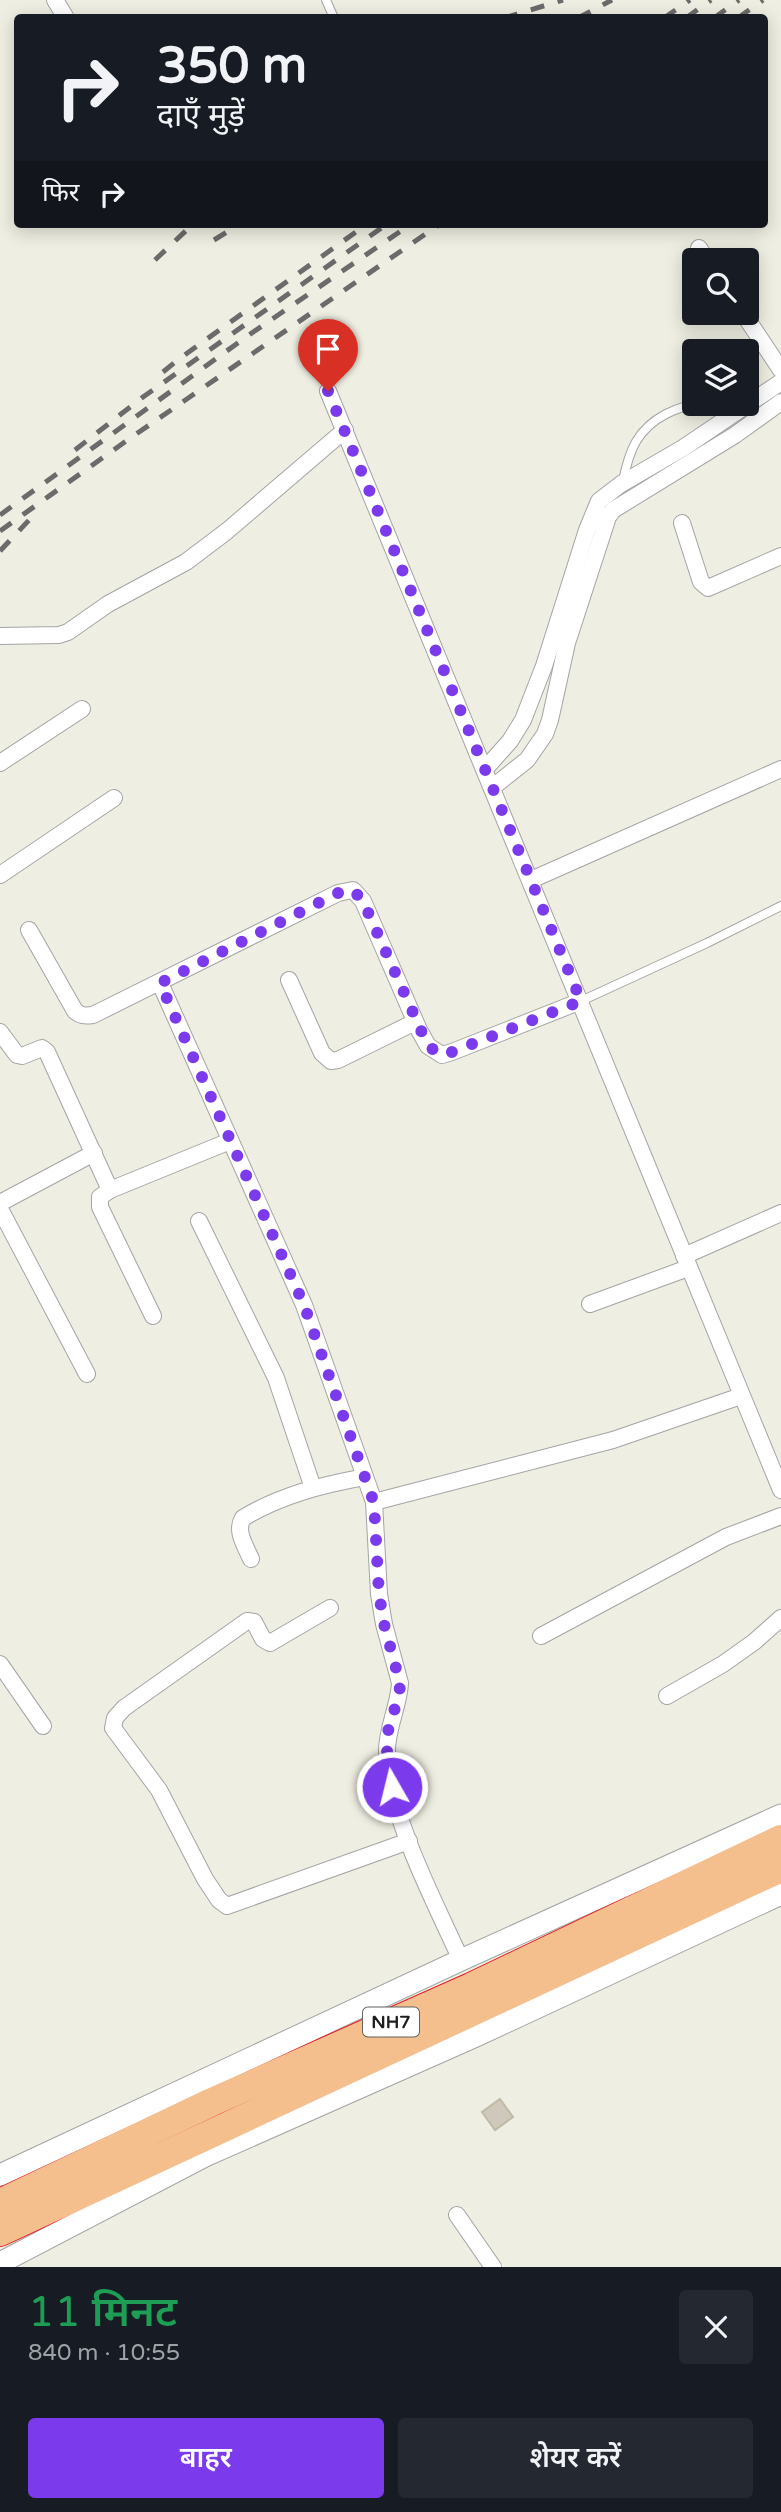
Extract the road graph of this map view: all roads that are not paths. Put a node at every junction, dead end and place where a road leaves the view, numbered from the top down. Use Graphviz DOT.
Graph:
graph roads {
  1 [pos="751,325"];
  2 [pos="781,370"];
  3 [pos="781,382"];
  4 [pos="328,391"];
  5 [pos="759,397"];
  6 [pos="781,402"];
  7 [pos="682,409"];
  8 [pos="731,416"];
  9 [pos="345,430"];
  10 [pos="622,484"];
  11 [pos="605,507"];
  12 [pos="682,523"];
  13 [pos="781,556"];
  14 [pos="0,636"];
  15 [pos="82,709"];
  16 [pos="0,763"];
  17 [pos="485,769"];
  18 [pos="781,769"];
  19 [pos="493,787"];
  20 [pos="114,798"];
  21 [pos="0,875"];
  22 [pos="531,880"];
  23 [pos="781,906"];
  24 [pos="29,930"];
  25 [pos="289,980"];
  26 [pos="160,983"];
  27 [pos="581,1001"];
  28 [pos="415,1022"];
  29 [pos="0,1032"];
  30 [pos="230,1141"];
  31 [pos="94,1153"];
  32 [pos="110,1190"];
  33 [pos="0,1203"];
  34 [pos="0,1209"];
  35 [pos="781,1213"];
  36 [pos="199,1221"];
  37 [pos="686,1262"];
  38 [pos="590,1304"];
  39 [pos="153,1317"];
  40 [pos="87,1374"];
  41 [pos="741,1396"];
  42 [pos="365,1477"];
  43 [pos="313,1488"];
  44 [pos="781,1490"];
  45 [pos="374,1503"];
  46 [pos="781,1516"];
  47 [pos="251,1559"];
  48 [pos="330,1608"];
  49 [pos="781,1618"];
  50 [pos="541,1636"];
  51 [pos="0,1664"];
  52 [pos="667,1696"];
  53 [pos="43,1726"];
  54 [pos="781,1815"];
  55 [pos="781,1839"];
  56 [pos="409,1841"];
  57 [pos="781,1868"];
  58 [pos="781,1894"];
  59 [pos="461,1960"];
  60 [pos="0,2175"];
  61 [pos="0,2203"];
  62 [pos="457,2215"];
  63 [pos="0,2232"];
  64 [pos="0,2263"];
  65 [pos="493,2267"];
  1 -- 2 [label="street"];
  3 -- 5 [label="street"];
  4 -- 9 [label="street"];
  6 -- 11 [label="street"];
  7 -- 10 [label="lane"];
  8 -- 10 [label="street"];
  9 -- 14 [label="street"];
  9 -- 17 [label="street"];
  10 -- 11 [label="street"];
  11 -- 17 [label="street"];
  11 -- 19 [label="street"];
  12 -- 13 [label="street"];
  15 -- 16 [label="street"];
  17 -- 19 [label="street"];
  18 -- 22 [label="street"];
  19 -- 22 [label="street"];
  20 -- 21 [label="street"];
  22 -- 27 [label="street"];
  23 -- 27 [label="lane"];
  24 -- 26 [label="street"];
  25 -- 28 [label="street"];
  26 -- 28 [label="street"];
  26 -- 30 [label="street"];
  27 -- 28 [label="street"];
  27 -- 37 [label="street"];
  29 -- 31 [label="street"];
  30 -- 32 [label="street"];
  30 -- 42 [label="street"];
  31 -- 32 [label="street"];
  31 -- 33 [label="street"];
  32 -- 39 [label="street"];
  34 -- 40 [label="street"];
  35 -- 37 [label="street"];
  36 -- 43 [label="street"];
  37 -- 38 [label="street"];
  37 -- 41 [label="street"];
  41 -- 44 [label="street"];
  41 -- 45 [label="street"];
  42 -- 43 [label="street"];
  42 -- 45 [label="street"];
  43 -- 47 [label="street"];
  45 -- 56 [label="street"];
  46 -- 50 [label="street"];
  48 -- 56 [label="street"];
  49 -- 52 [label="street"];
  51 -- 53 [label="street"];
  54 -- 59 [label="street"];
  55 -- 61 [label="highway, NH7"];
  56 -- 59 [label="street"];
  57 -- 63 [label="highway, NH7"];
  58 -- 64 [label="street"];
  59 -- 60 [label="street"];
  62 -- 65 [label="street"];
}
